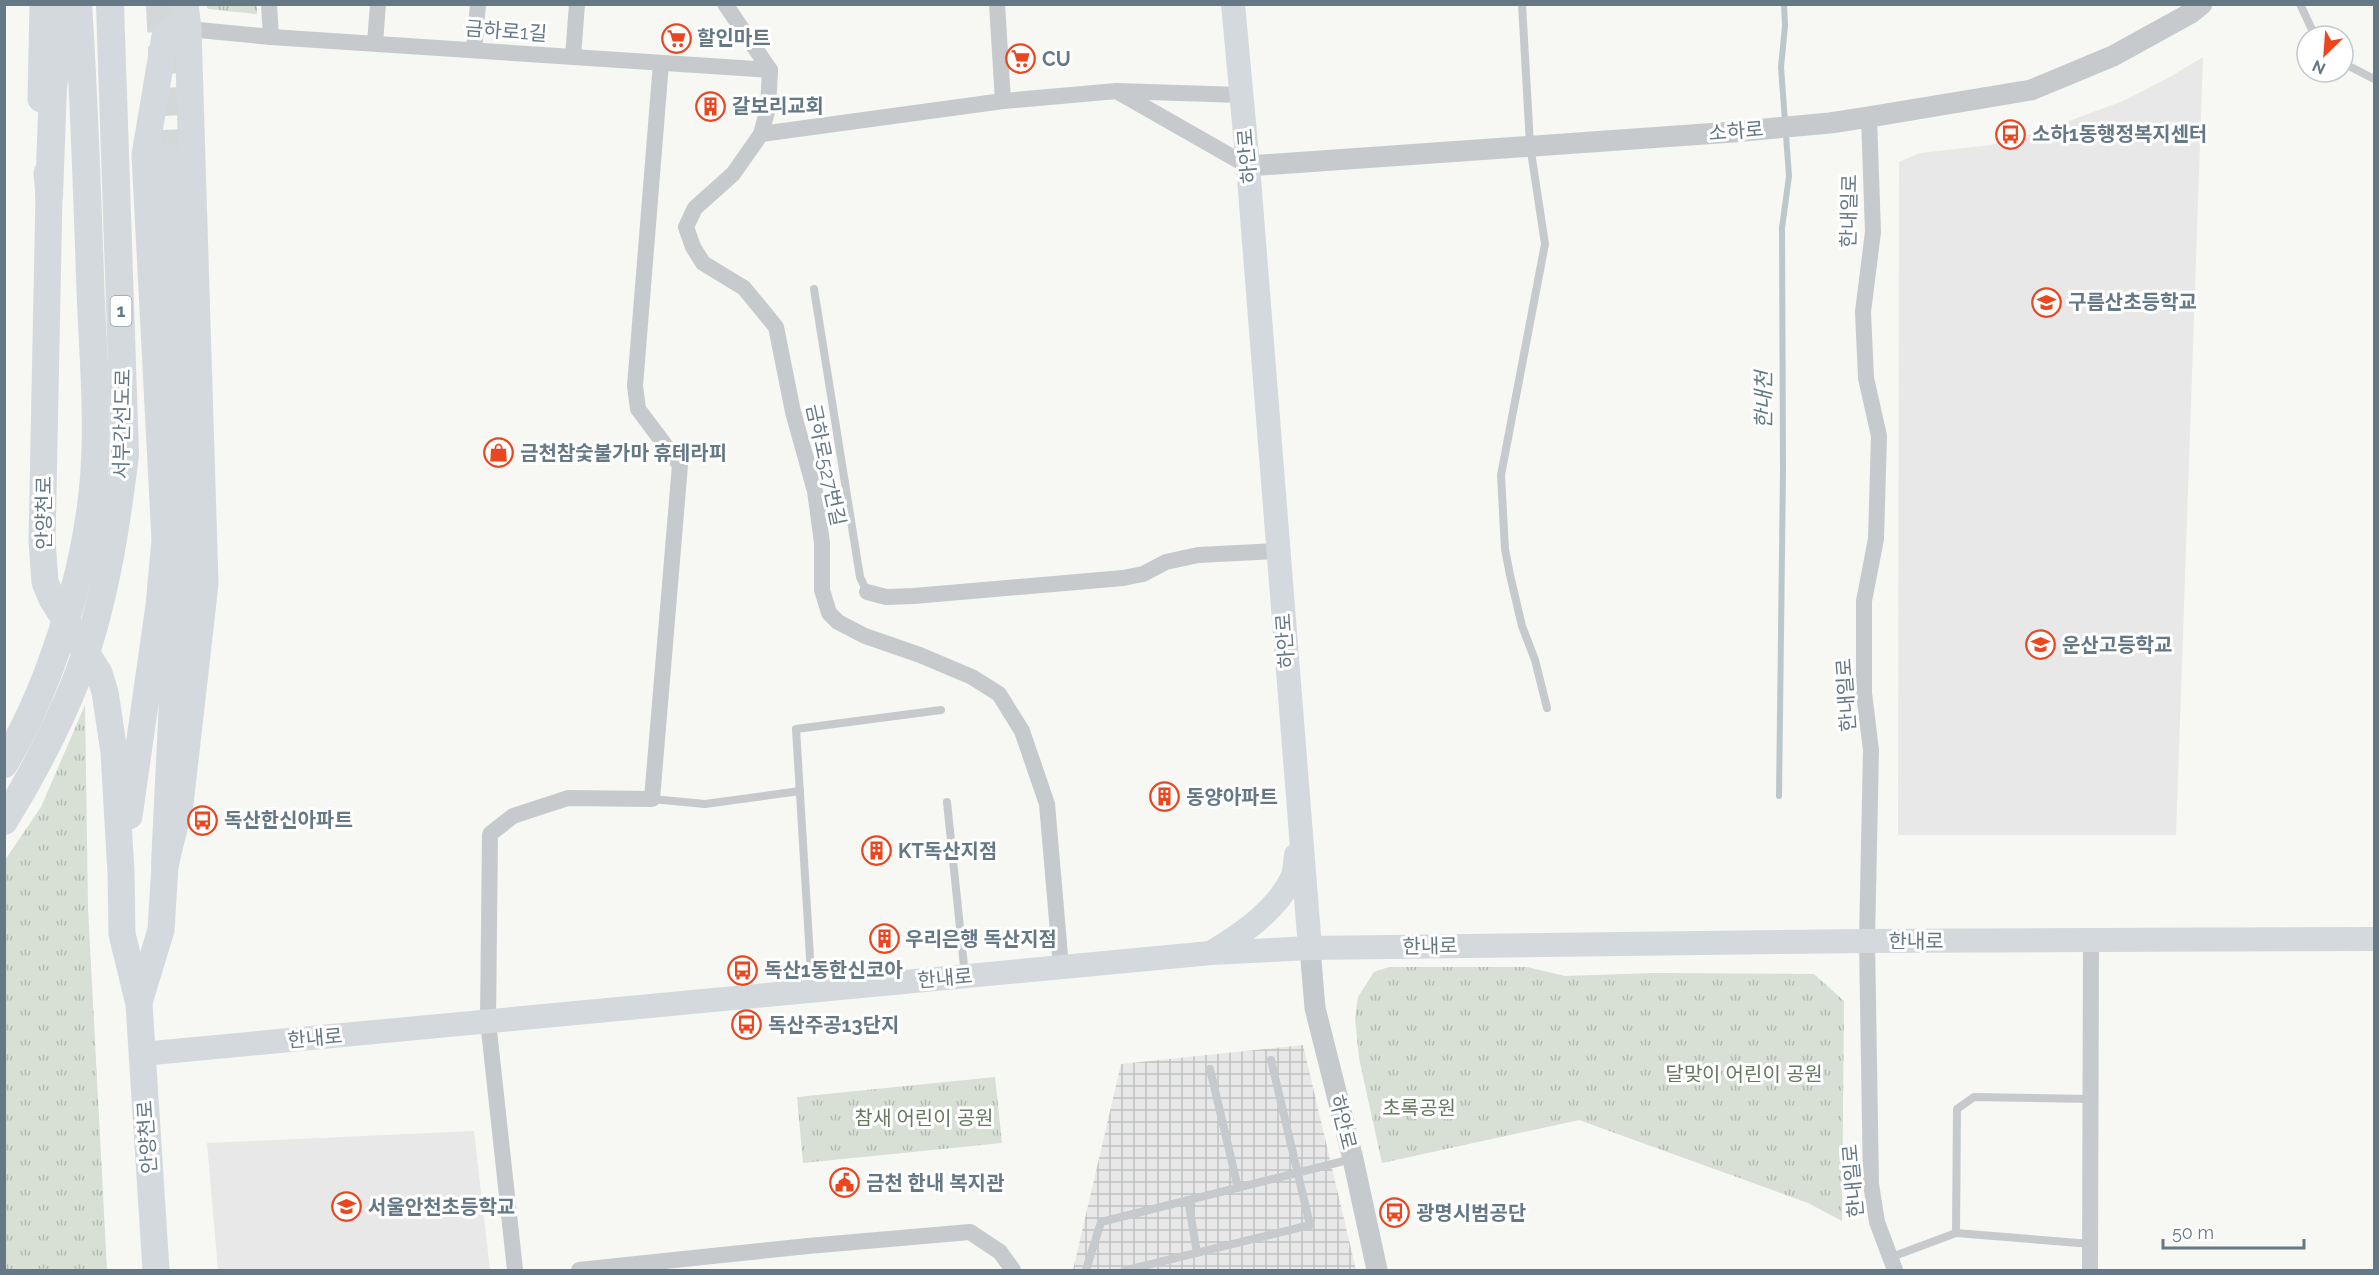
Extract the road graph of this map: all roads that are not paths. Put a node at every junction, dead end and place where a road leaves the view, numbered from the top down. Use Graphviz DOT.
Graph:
graph roads {
  1 [pos="44,4"];
  2 [pos="63,4"];
  3 [pos="78,4"];
  4 [pos="90,4"];
  5 [pos="110,4"];
  6 [pos="127,4"];
  7 [pos="269,4"];
  8 [pos="378,4"];
  9 [pos="478,4"];
  10 [pos="578,4"];
  11 [pos="726,4"];
  12 [pos="997,4"];
  13 [pos="1233,4"];
  14 [pos="1522,4"];
  15 [pos="2202,4"];
  16 [pos="2300,4"];
  17 [pos="186,17"];
  18 [pos="2309,24"];
  19 [pos="271,37"];
  20 [pos="375,43"];
  21 [pos="474,50"];
  22 [pos="573,57"];
  23 [pos="661,63"];
  24 [pos="2355,69"];
  25 [pos="770,70"];
  26 [pos="2374,79"];
  27 [pos="83,84"];
  28 [pos="1117,91"];
  29 [pos="1241,94"];
  30 [pos="114,95"];
  31 [pos="1003,101"];
  32 [pos="1869,117"];
  33 [pos="761,134"];
  34 [pos="1530,145"];
  35 [pos="167,157"];
  36 [pos="1248,166"];
  37 [pos="49,195"];
  38 [pos="814,289"];
  39 [pos="1278,551"];
  40 [pos="867,592"];
  41 [pos="1547,708"];
  42 [pos="941,710"];
  43 [pos="4,764"];
  44 [pos="800,790"];
  45 [pos="652,799"];
  46 [pos="947,802"];
  47 [pos="4,822"];
  48 [pos="1299,829"];
  49 [pos="165,865"];
  50 [pos="121,873"];
  51 [pos="2374,938"];
  52 [pos="2349,939"];
  53 [pos="1867,941"];
  54 [pos="2091,942"];
  55 [pos="1310,948"];
  56 [pos="2374,950"];
  57 [pos="1210,953"];
  58 [pos="1061,967"];
  59 [pos="965,976"];
  60 [pos="812,990"];
  61 [pos="139,1004"];
  62 [pos="489,1021"];
  63 [pos="142,1054"];
  64 [pos="1271,1060"];
  65 [pos="1210,1069"];
  66 [pos="2091,1099"];
  67 [pos="1353,1159"];
  68 [pos="1298,1174"];
  69 [pos="1238,1188"];
  70 [pos="1188,1200"];
  71 [pos="1956,1233"];
  72 [pos="2091,1244"];
  73 [pos="1197,1253"];
  74 [pos="1892,1264"];
  75 [pos="156,1270"];
  76 [pos="515,1270"];
  77 [pos="579,1270"];
  78 [pos="1013,1270"];
  79 [pos="1086,1270"];
  80 [pos="1127,1270"];
  81 [pos="1377,1270"];
  82 [pos="2090,1270"];
  1 -- 37 [label="main road, 안양천로"];
  2 -- 37 [label="highway"];
  3 -- 27 [label="highway, 서부간선도로"];
  4 -- 27 [label="highway, 1"];
  5 -- 30 [label="highway, 서부간선도로"];
  6 -- 30 [label="highway, 1"];
  7 -- 19 [label="street"];
  8 -- 20 [label="street"];
  9 -- 21 [label="street"];
  10 -- 22 [label="street"];
  11 -- 25 [label="street"];
  12 -- 31 [label="street"];
  13 -- 29 [label="main road, 하안로"];
  14 -- 34 [label="lane"];
  15 -- 32 [label="street, 소하로"];
  16 -- 18 [label="lane"];
  17 -- 19 [label="street, 금하로1길"];
  17 -- 49 [label="main road, 안양천로"];
  17 -- 50 [label="main road"];
  19 -- 20 [label="street, 금하로1길"];
  20 -- 21 [label="street, 금하로1길"];
  21 -- 22 [label="street, 금하로1길"];
  22 -- 23 [label="street, 금하로1길"];
  23 -- 25 [label="street, 금하로1길"];
  23 -- 45 [label="street"];
  24 -- 26 [label="lane"];
  25 -- 33 [label="street, 금하로527번길"];
  27 -- 43 [label="highway, 서부간선도로 / 1"];
  28 -- 29 [label="street"];
  28 -- 31 [label="street"];
  28 -- 36 [label="street"];
  29 -- 36 [label="main road, 하안로"];
  30 -- 47 [label="highway, 서부간선도로 / 1"];
  31 -- 33 [label="street"];
  32 -- 34 [label="street, 소하로"];
  32 -- 53 [label="street, 한내일로"];
  33 -- 58 [label="street, 금하로527번길"];
  34 -- 36 [label="street, 소하로"];
  34 -- 41 [label="lane"];
  35 -- 49 [label="highway"];
  36 -- 39 [label="main road, 하안로"];
  37 -- 50 [label="main road, 안양천로"];
  38 -- 40 [label="lane"];
  39 -- 40 [label="street"];
  39 -- 48 [label="main road, 하안로"];
  42 -- 44 [label="lane"];
  44 -- 45 [label="lane"];
  44 -- 60 [label="lane"];
  45 -- 62 [label="street"];
  46 -- 59 [label="lane"];
  48 -- 55 [label="main road, 하안로"];
  48 -- 57 [label="main road"];
  49 -- 61 [label="main road, 안양천로"];
  50 -- 61 [label="main road, 안양천로"];
  51 -- 52 [label="main road, 한내로"];
  52 -- 54 [label="main road, 한내로"];
  52 -- 56 [label="main road"];
  53 -- 54 [label="main road, 한내로"];
  53 -- 55 [label="main road, 한내로"];
  53 -- 74 [label="street, 한내일로"];
  54 -- 66 [label="street"];
  55 -- 57 [label="main road, 한내로"];
  55 -- 67 [label="street, 하안로"];
  57 -- 58 [label="main road, 한내로"];
  58 -- 59 [label="main road, 한내로"];
  59 -- 60 [label="main road, 한내로"];
  60 -- 62 [label="main road, 한내로"];
  61 -- 63 [label="main road, 안양천로"];
  62 -- 63 [label="main road, 한내로"];
  62 -- 76 [label="street"];
  63 -- 75 [label="main road, 안양천로"];
  64 -- 68 [label="lane"];
  65 -- 69 [label="lane"];
  66 -- 71 [label="lane"];
  66 -- 72 [label="street"];
  67 -- 68 [label="lane"];
  67 -- 81 [label="street, 하안로"];
  68 -- 69 [label="lane"];
  68 -- 73 [label="lane"];
  69 -- 70 [label="lane"];
  70 -- 73 [label="lane"];
  70 -- 79 [label="lane"];
  71 -- 72 [label="lane"];
  71 -- 74 [label="lane"];
  72 -- 82 [label="street"];
  73 -- 80 [label="lane"];
  77 -- 78 [label="street"];
}
